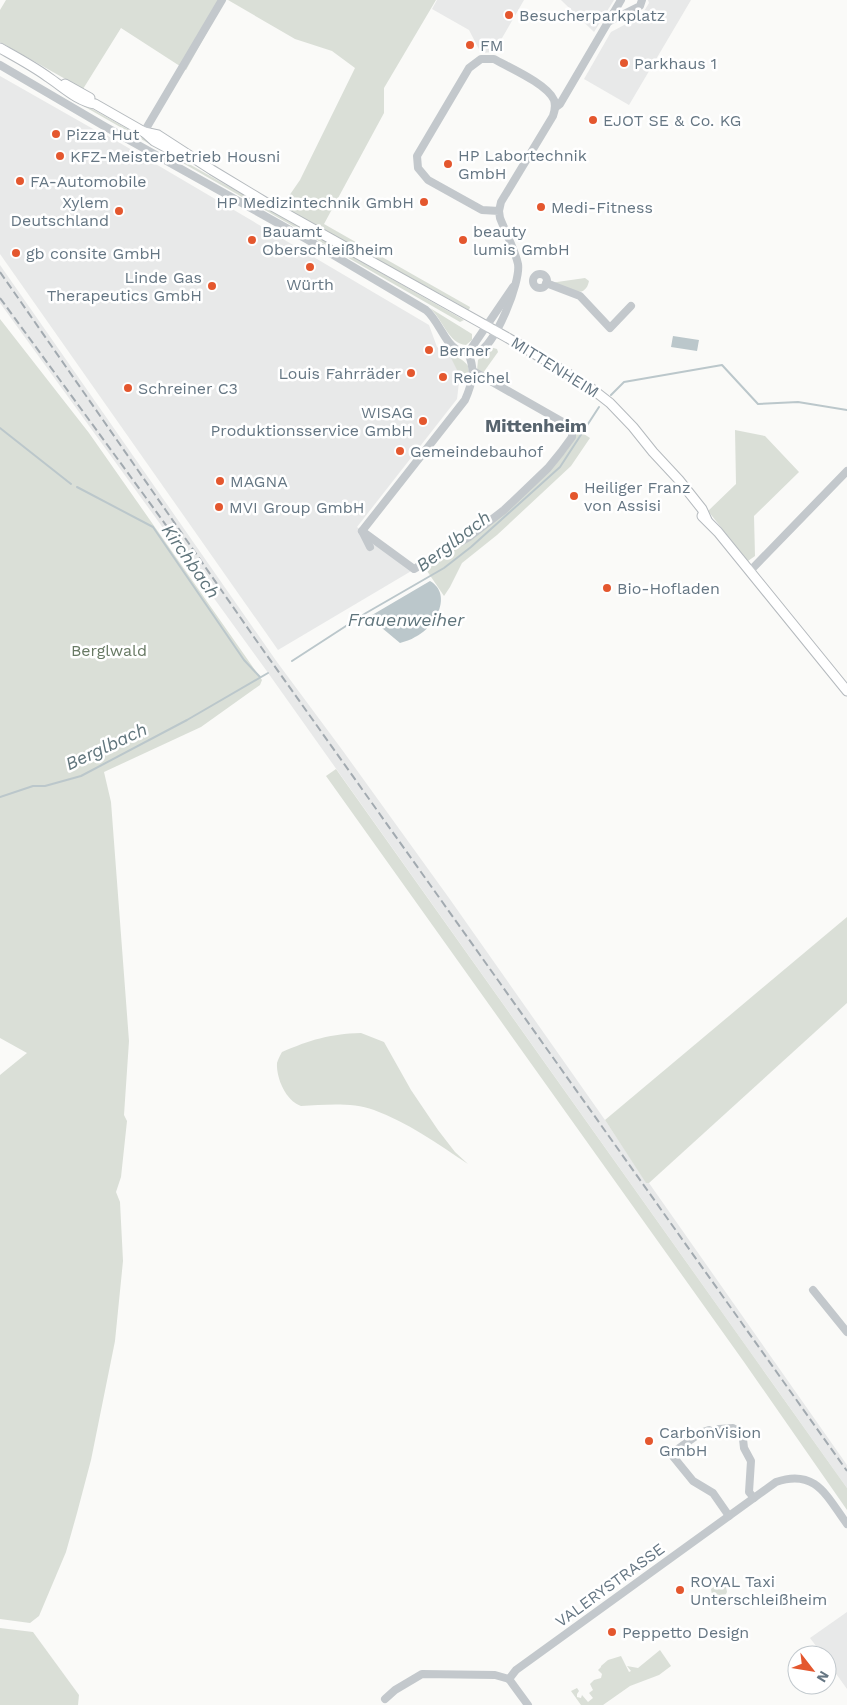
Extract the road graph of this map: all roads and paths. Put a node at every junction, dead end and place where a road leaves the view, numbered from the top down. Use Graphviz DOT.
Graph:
graph roads {
  1 [pos="222,0"];
  2 [pos="621,0"];
  3 [pos="642,0"];
  4 [pos="610,21"];
  5 [pos="0,48"];
  6 [pos="0,65"];
  7 [pos="556,107"];
  8 [pos="144,132"];
  9 [pos="499,211"];
  10 [pos="516,282"];
  11 [pos="631,306"];
  12 [pos="486,326"];
  13 [pos="495,331"];
  14 [pos="468,353"];
  15 [pos="473,371"];
  16 [pos="847,471"];
  17 [pos="362,531"];
  18 [pos="370,546"];
  19 [pos="750,571"];
  20 [pos="847,691"];
  21 [pos="813,1290"];
  22 [pos="847,1332"];
  23 [pos="719,1429"];
  24 [pos="709,1430"];
  25 [pos="754,1498"];
  26 [pos="729,1516"];
  27 [pos="847,1524"];
  28 [pos="509,1679"];
  29 [pos="384,1699"];
  30 [pos="528,1705"];
  1 -- 8 [label="street"];
  2 -- 4 [label="street"];
  3 -- 4 [label="street"];
  4 -- 7 [label="street"];
  5 -- 8 [label="main road, MITTENHEIM"];
  6 -- 14 [label="street"];
  7 -- 9 [label="street"];
  7 -- 9 [label="street"];
  8 -- 12 [label="main road, MITTENHEIM"];
  9 -- 10 [label="street"];
  10 -- 11 [label="street"];
  10 -- 12 [label="street"];
  10 -- 13 [label="street"];
  12 -- 13 [label="main road, MITTENHEIM"];
  12 -- 14 [label="street"];
  13 -- 14 [label="street"];
  13 -- 19 [label="main road, MITTENHEIM"];
  14 -- 15 [label="street"];
  15 -- 17 [label="street"];
  15 -- 17 [label="street"];
  16 -- 19 [label="street"];
  17 -- 18 [label="street"];
  19 -- 20 [label="main road, MITTENHEIM"];
  21 -- 22 [label="street"];
  23 -- 25 [label="street"];
  24 -- 26 [label="street"];
  25 -- 26 [label="street, VALERYSTRASSE"];
  25 -- 27 [label="street, VALERYSTRASSE"];
  26 -- 28 [label="street, VALERYSTRASSE"];
  28 -- 29 [label="street"];
  28 -- 30 [label="street"];
}
